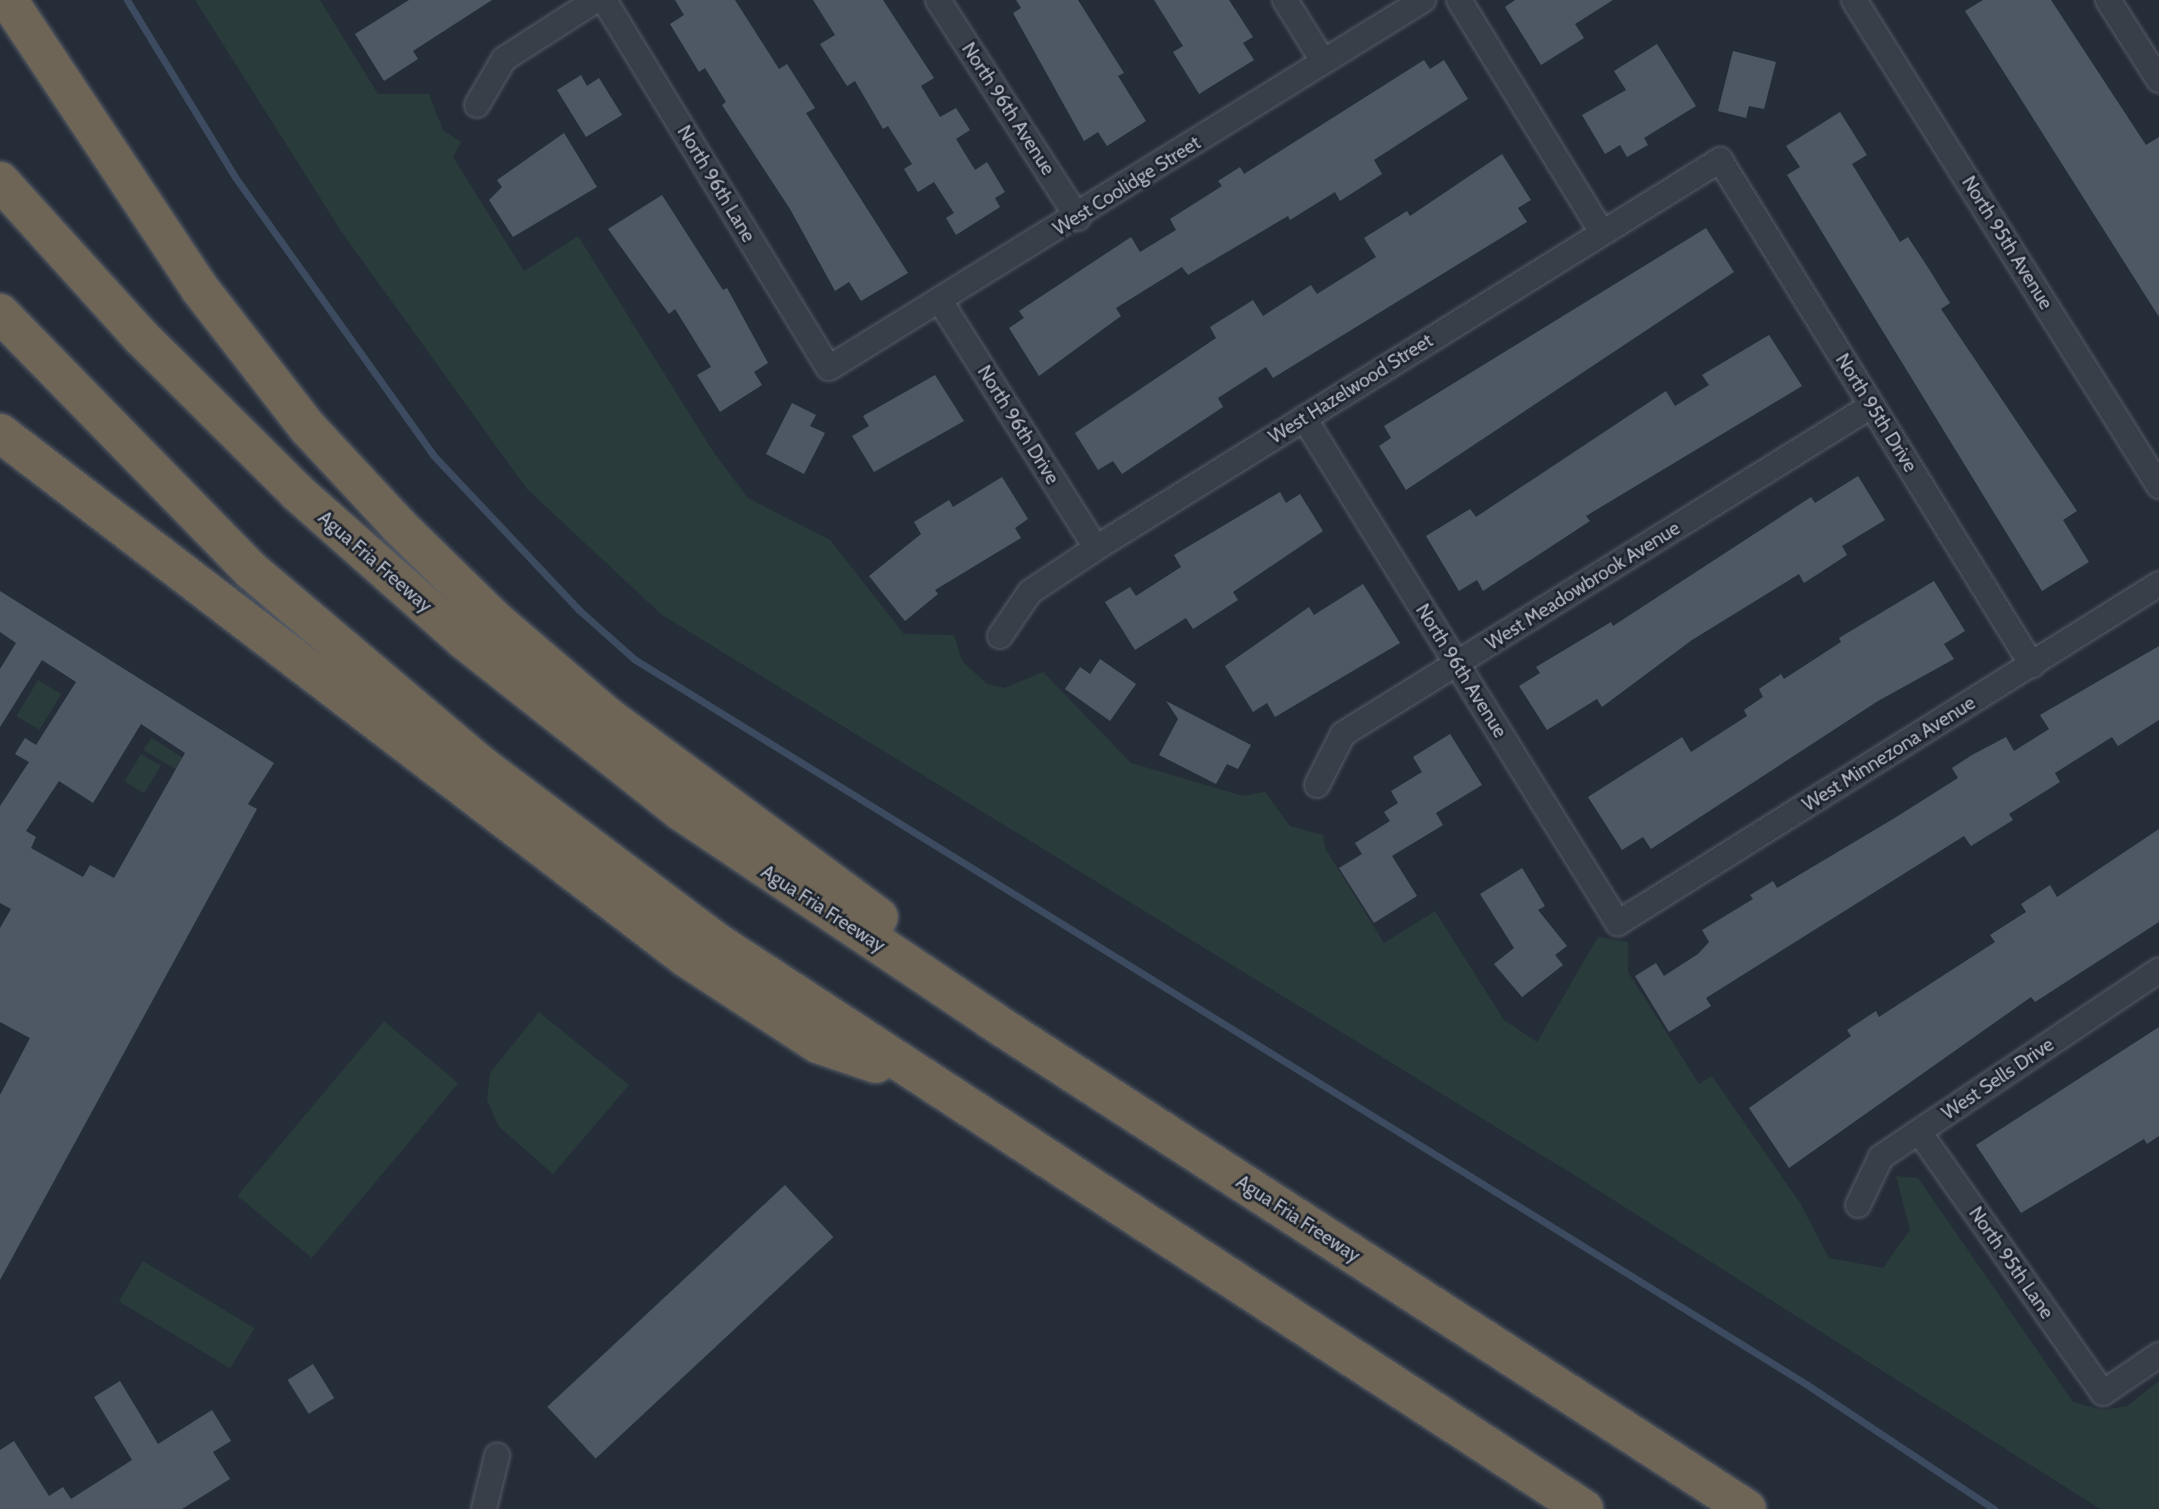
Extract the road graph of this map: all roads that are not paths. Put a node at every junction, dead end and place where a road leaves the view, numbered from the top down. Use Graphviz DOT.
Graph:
graph roads {
  1 [pos="8,0"];
  2 [pos="596,0"];
  3 [pos="604,0"];
  4 [pos="938,0"];
  5 [pos="1285,0"];
  6 [pos="1423,0"];
  7 [pos="1459,0"];
  8 [pos="1854,0"];
  9 [pos="2108,0"];
  10 [pos="1323,61"];
  11 [pos="2159,80"];
  12 [pos="477,105"];
  13 [pos="1720,160"];
  14 [pos="0,181"];
  15 [pos="1078,218"];
  16 [pos="1602,232"];
  17 [pos="940,301"];
  18 [pos="0,313"];
  19 [pos="829,369"];
  20 [pos="1871,406"];
  21 [pos="1304,418"];
  22 [pos="0,433"];
  23 [pos="2159,486"];
  24 [pos="1096,548"];
  25 [pos="2159,584"];
  26 [pos="1000,636"];
  27 [pos="1457,665"];
  28 [pos="2032,665"];
  29 [pos="1317,785"];
  30 [pos="1618,923"];
  31 [pos="2159,970"];
  32 [pos="991,1020"];
  33 [pos="925,1080"];
  34 [pos="1919,1132"];
  35 [pos="1858,1205"];
  36 [pos="2159,1355"];
  37 [pos="497,1456"];
  38 [pos="484,1509"];
  39 [pos="1584,1509"];
  40 [pos="1747,1509"];
  1 -- 32 [label="highway"];
  2 -- 12 [label="street"];
  3 -- 19 [label="street, North 96th Lane"];
  4 -- 15 [label="street, North 96th Avenue"];
  5 -- 10 [label="street"];
  6 -- 10 [label="street, West Coolidge Street"];
  7 -- 16 [label="street"];
  8 -- 23 [label="street, North 95th Avenue"];
  9 -- 11 [label="street"];
  10 -- 15 [label="street, West Coolidge Street"];
  13 -- 16 [label="street, West Hazelwood Street"];
  13 -- 20 [label="street, North 95th Drive"];
  14 -- 32 [label="highway, Agua Fria Freeway"];
  15 -- 17 [label="street, West Coolidge Street"];
  16 -- 21 [label="street, West Hazelwood Street"];
  17 -- 19 [label="street, West Coolidge Street"];
  17 -- 24 [label="street, North 96th Drive"];
  18 -- 33 [label="highway"];
  20 -- 27 [label="street, West Meadowbrook Avenue"];
  20 -- 28 [label="street, North 95th Drive"];
  21 -- 24 [label="street, West Hazelwood Street"];
  21 -- 27 [label="street, North 96th Avenue"];
  22 -- 33 [label="highway"];
  24 -- 26 [label="street, West Hazelwood Street"];
  25 -- 28 [label="street, West Minnezona Avenue"];
  27 -- 29 [label="street, West Meadowbrook Avenue"];
  27 -- 30 [label="street, North 96th Avenue"];
  28 -- 30 [label="street, West Minnezona Avenue"];
  31 -- 34 [label="street, West Sells Drive"];
  32 -- 40 [label="highway, Agua Fria Freeway"];
  33 -- 39 [label="highway"];
  34 -- 35 [label="street, West Sells Drive"];
  34 -- 36 [label="street, North 95th Lane"];
  37 -- 38 [label="street"];
}
